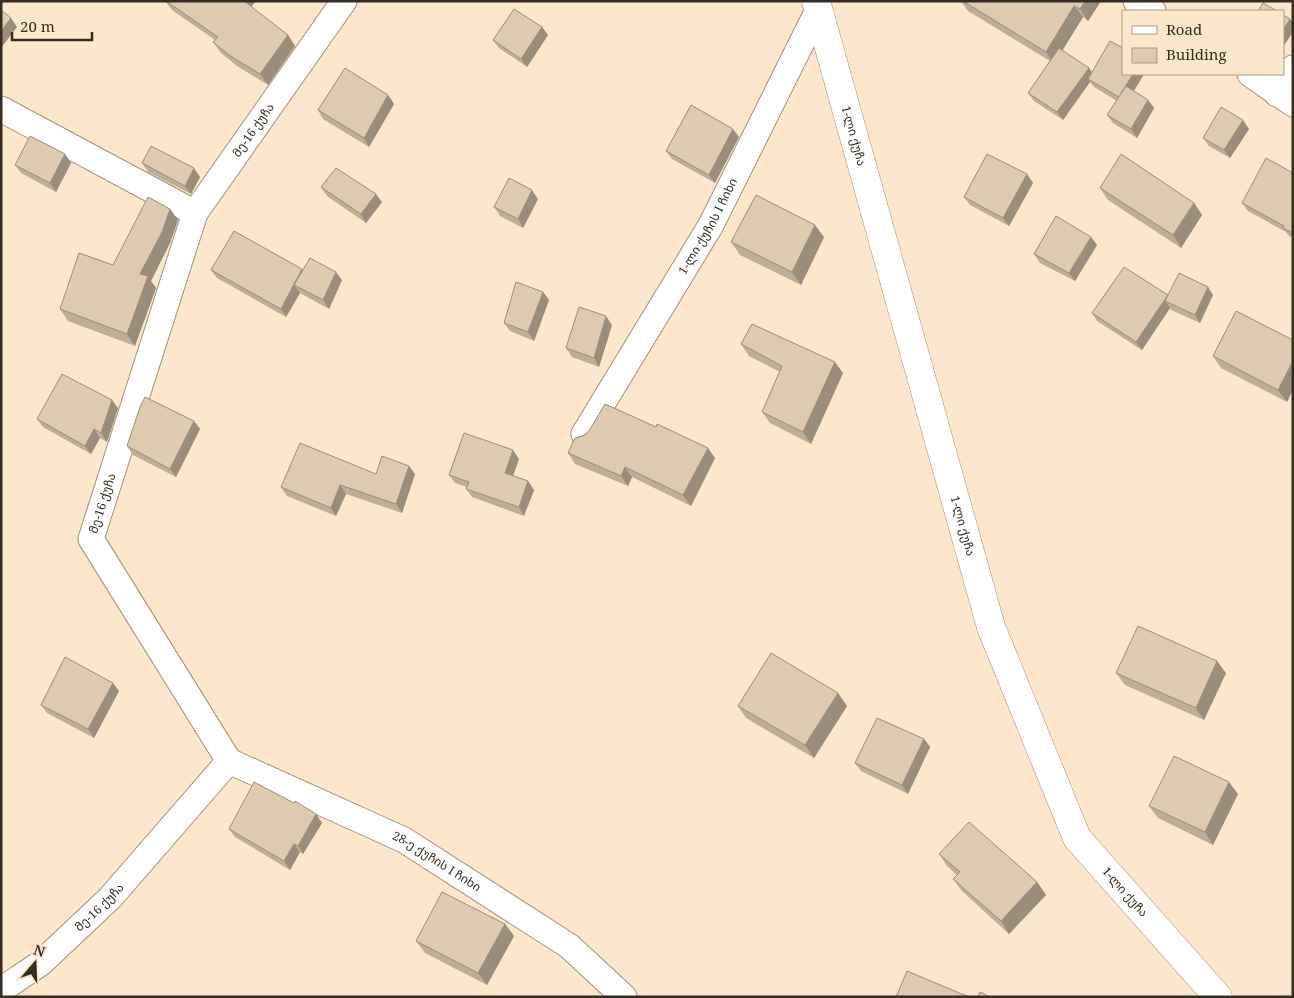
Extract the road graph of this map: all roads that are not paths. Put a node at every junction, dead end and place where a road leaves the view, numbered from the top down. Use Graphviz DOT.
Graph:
graph roads {
  1 [pos="344,1"];
  2 [pos="1136,1"];
  3 [pos="817,6"];
  4 [pos="1151,10"];
  5 [pos="1293,68"];
  6 [pos="1251,75"];
  7 [pos="1285,99"];
  8 [pos="1,109"];
  9 [pos="196,214"];
  10 [pos="584,434"];
  11 [pos="228,761"];
  12 [pos="1,990"];
  13 [pos="624,997"];
  14 [pos="1218,997"];
  1 -- 9 [label="street, მე-16 ქუჩა"];
  2 -- 4 [label="street"];
  3 -- 10 [label="street, 1-ლი ქუჩის I ჩიხი"];
  3 -- 14 [label="main road, 1-ლი ქუჩა"];
  5 -- 7 [label="street"];
  6 -- 7 [label="street"];
  8 -- 9 [label="street"];
  9 -- 11 [label="street, მე-16 ქუჩა"];
  11 -- 12 [label="street, მე-16 ქუჩა"];
  11 -- 13 [label="street, 28-ე ქუჩის I ჩიხი"];
}
